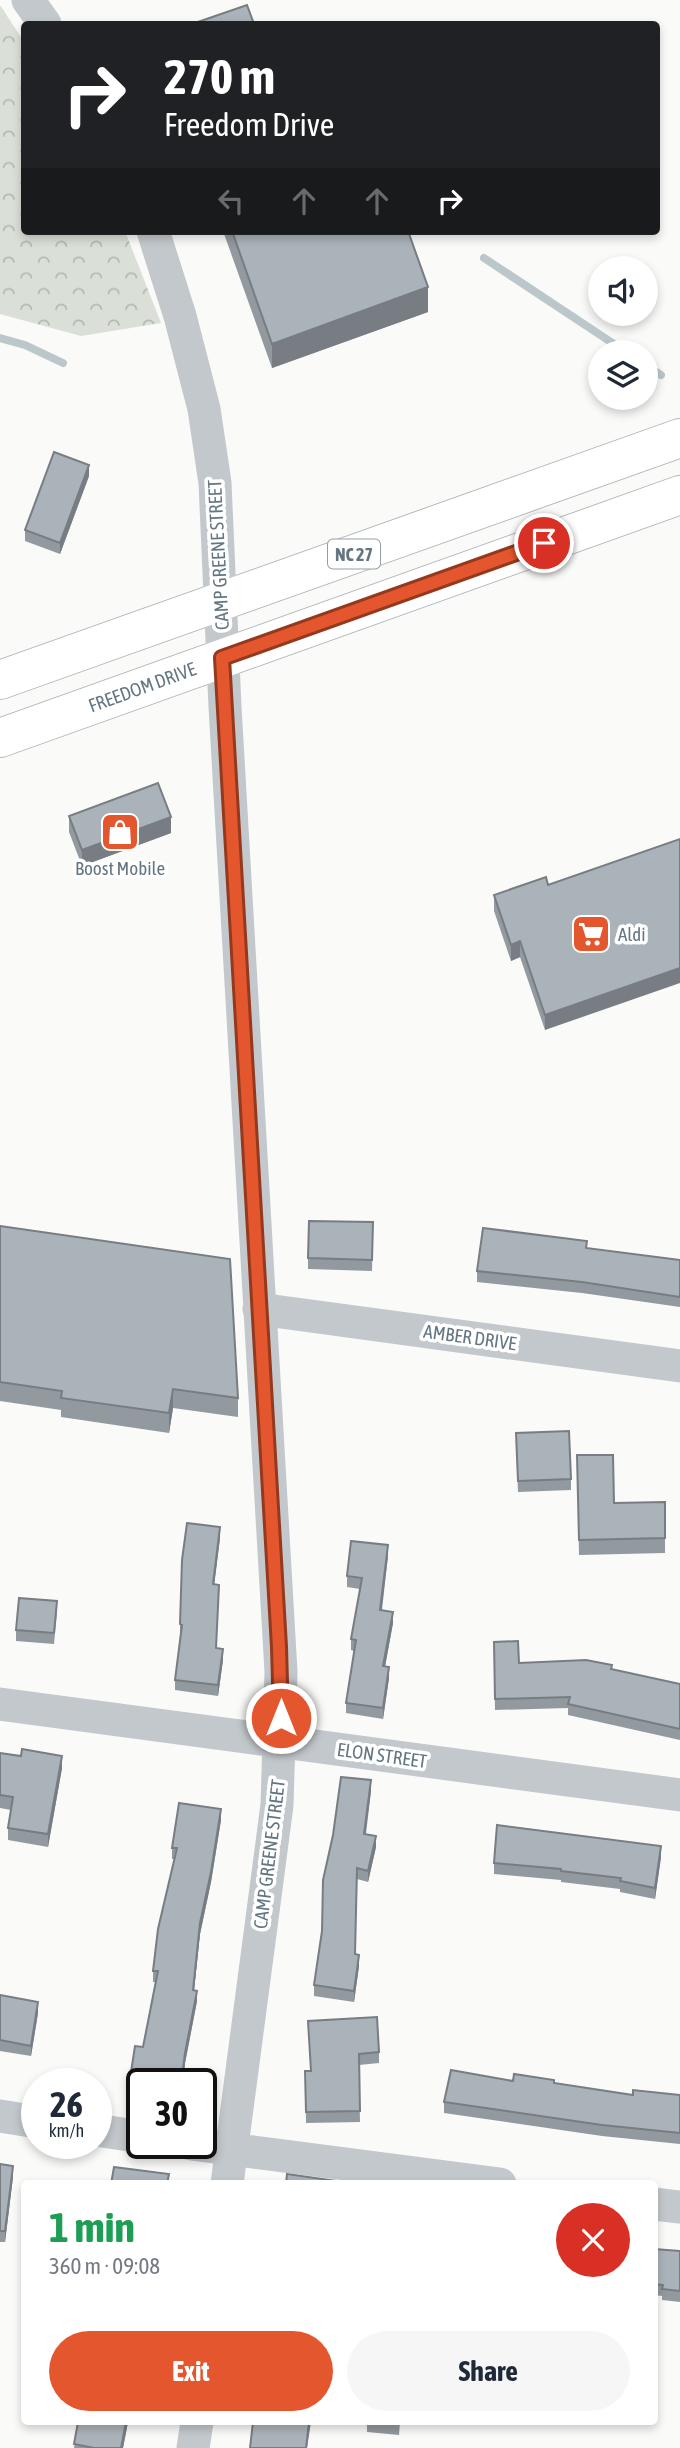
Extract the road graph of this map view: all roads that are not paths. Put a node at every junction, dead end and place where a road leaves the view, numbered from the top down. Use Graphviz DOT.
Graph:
graph roads {
  1 [pos="28,0"];
  2 [pos="43,21"];
  3 [pos="154,235"];
  4 [pos="680,438"];
  5 [pos="680,495"];
  6 [pos="220,601"];
  7 [pos="222,658"];
  8 [pos="0,680"];
  9 [pos="0,738"];
  10 [pos="259,1310"];
  11 [pos="680,1366"];
  12 [pos="0,1704"];
  13 [pos="281,1741"];
  14 [pos="680,1795"];
  15 [pos="0,2116"];
  16 [pos="21,2119"];
  17 [pos="217,2148"];
  18 [pos="232,2150"];
  19 [pos="228,2180"];
  20 [pos="468,2180"];
  21 [pos="658,2204"];
  22 [pos="680,2207"];
  23 [pos="197,2425"];
  24 [pos="193,2448"];
  1 -- 2 [label="street"];
  3 -- 6 [label="street, CAMP GREENE STREET"];
  4 -- 6 [label="main road, NC 27"];
  5 -- 7 [label="main road, FREEDOM DRIVE"];
  6 -- 7 [label="street, CAMP GREENE STREET"];
  6 -- 8 [label="main road, NC 27"];
  7 -- 9 [label="main road, FREEDOM DRIVE"];
  7 -- 10 [label="street, CAMP GREENE STREET"];
  10 -- 11 [label="street, AMBER DRIVE"];
  10 -- 13 [label="street, CAMP GREENE STREET"];
  12 -- 13 [label="street, ELON STREET"];
  13 -- 14 [label="street, ELON STREET"];
  13 -- 18 [label="street, CAMP GREENE STREET"];
  15 -- 16 [label="street"];
  17 -- 18 [label="street"];
  18 -- 19 [label="street, CAMP GREENE STREET"];
  18 -- 20 [label="street"];
  21 -- 22 [label="street"];
  23 -- 24 [label="street"];
}
